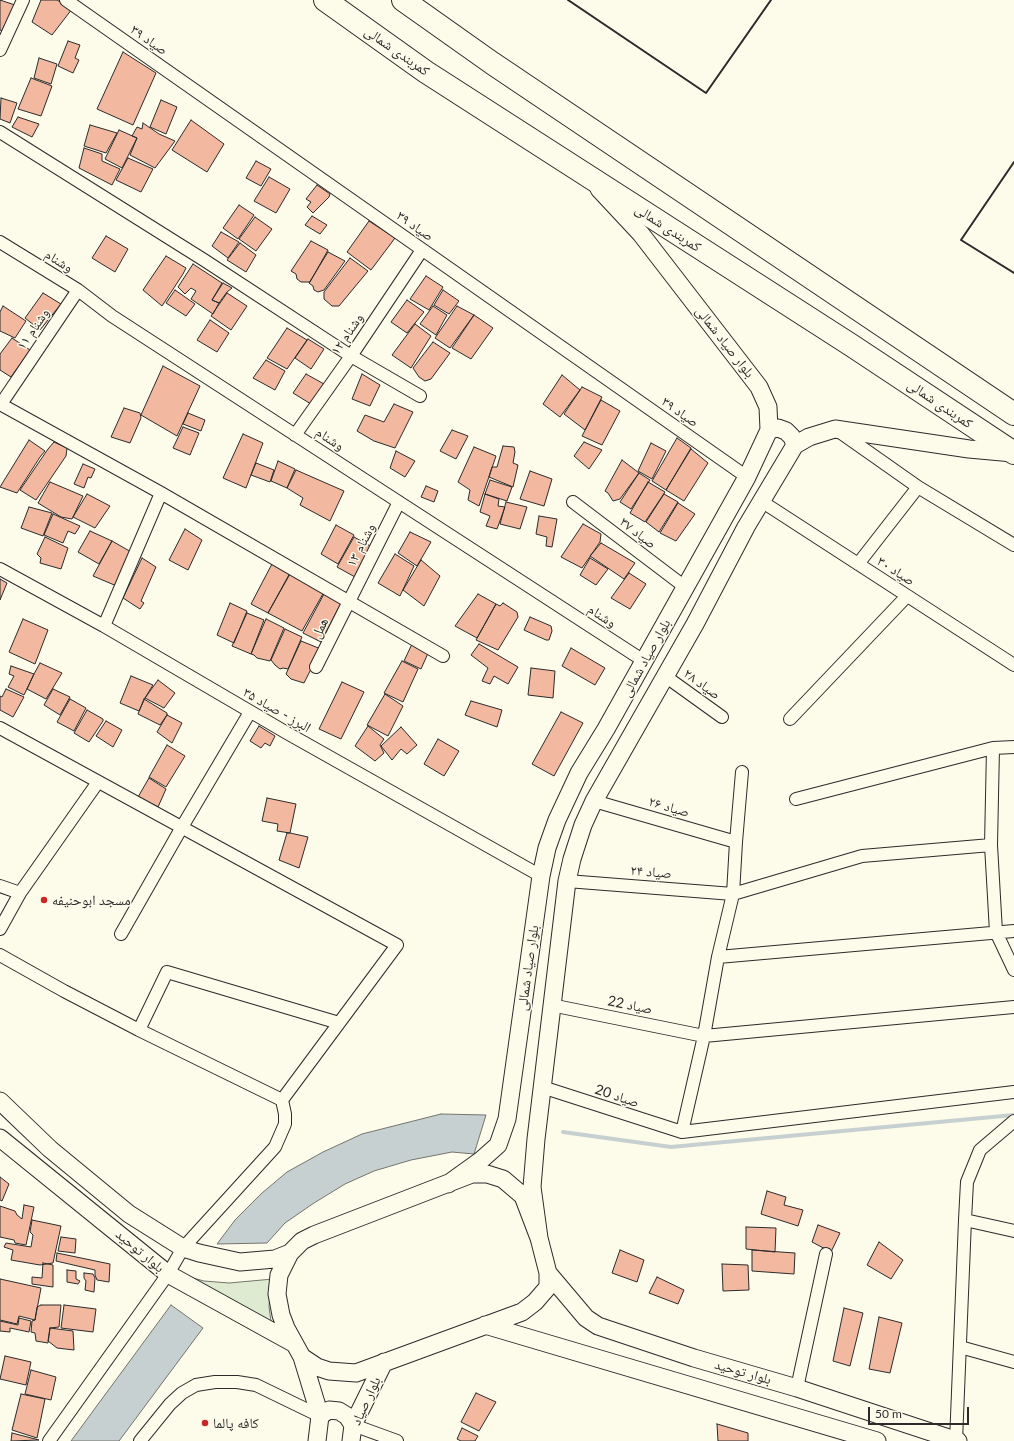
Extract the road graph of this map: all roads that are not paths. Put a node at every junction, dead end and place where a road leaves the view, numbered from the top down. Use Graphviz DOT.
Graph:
graph roads {
  1 [pos="23,0"];
  2 [pos="66,0"];
  3 [pos="324,0"];
  4 [pos="403,0"];
  5 [pos="0,50"];
  6 [pos="0,132"];
  7 [pos="585,174"];
  8 [pos="0,242"];
  9 [pos="422,250"];
  10 [pos="78,290"];
  11 [pos="351,356"];
  12 [pos="420,396"];
  13 [pos="0,404"];
  14 [pos="1014,414"];
  15 [pos="835,429"];
  16 [pos="769,430"];
  17 [pos="295,434"];
  18 [pos="795,445"];
  19 [pos="1014,454"];
  20 [pos="747,477"];
  21 [pos="918,487"];
  22 [pos="161,493"];
  23 [pos="761,501"];
  24 [pos="399,502"];
  25 [pos="573,502"];
  26 [pos="1014,545"];
  27 [pos="858,564"];
  28 [pos="0,569"];
  29 [pos="685,588"];
  30 [pos="907,596"];
  31 [pos="349,602"];
  32 [pos="104,626"];
  33 [pos="443,656"];
  34 [pos="644,661"];
  35 [pos="1014,665"];
  36 [pos="316,667"];
  37 [pos="664,676"];
  38 [pos="250,712"];
  39 [pos="722,717"];
  40 [pos="790,719"];
  41 [pos="0,728"];
  42 [pos="1014,747"];
  43 [pos="992,748"];
  44 [pos="742,772"];
  45 [pos="98,782"];
  46 [pos="796,799"];
  47 [pos="594,801"];
  48 [pos="182,828"];
  49 [pos="736,842"];
  50 [pos="991,845"];
  51 [pos="541,876"];
  52 [pos="567,881"];
  53 [pos="0,886"];
  54 [pos="20,894"];
  55 [pos="734,894"];
  56 [pos="0,929"];
  57 [pos="1014,931"];
  58 [pos="996,932"];
  59 [pos="122,934"];
  60 [pos="0,955"];
  61 [pos="718,957"];
  62 [pos="1014,970"];
  63 [pos="551,1005"];
  64 [pos="1014,1007"];
  65 [pos="339,1022"];
  66 [pos="139,1030"];
  67 [pos="704,1036"];
  68 [pos="542,1087"];
  69 [pos="1014,1092"];
  70 [pos="282,1100"];
  71 [pos="0,1101"];
  72 [pos="1009,1125"];
  73 [pos="682,1132"];
  74 [pos="0,1138"];
  75 [pos="448,1184"];
  76 [pos="965,1220"];
  77 [pos="1014,1231"];
  78 [pos="539,1238"];
  79 [pos="183,1248"];
  80 [pos="290,1253"];
  81 [pos="826,1254"];
  82 [pos="548,1273"];
  83 [pos="168,1274"];
  84 [pos="485,1325"];
  85 [pos="294,1343"];
  86 [pos="960,1347"];
  87 [pos="302,1357"];
  88 [pos="384,1362"];
  89 [pos="1014,1362"];
  90 [pos="797,1388"];
  91 [pos="320,1416"];
  92 [pos="352,1433"];
  93 [pos="49,1441"];
  94 [pos="140,1441"];
  95 [pos="317,1441"];
  96 [pos="397,1441"];
  97 [pos="877,1441"];
  98 [pos="957,1441"];
  1 -- 5 [label="street"];
  2 -- 9 [label="street, صیاد ۳۹"];
  3 -- 7 [label="highway, کمربندی شمالی"];
  4 -- 14 [label="highway"];
  6 -- 11 [label="street"];
  7 -- 16 [label="main road, بلوار صیاد شمالی"];
  7 -- 19 [label="highway, کمربندی شمالی"];
  8 -- 10 [label="street, وشنام"];
  9 -- 11 [label="street, وشنام ۱۲"];
  9 -- 20 [label="street, صیاد ۳۹"];
  10 -- 13 [label="street, وشنام ۱۱"];
  10 -- 17 [label="street, وشنام"];
  11 -- 12 [label="street"];
  11 -- 17 [label="street, وشنام ۱۲"];
  13 -- 22 [label="street"];
  15 -- 18 [label="main road"];
  15 -- 19 [label="main road"];
  15 -- 21 [label="street"];
  16 -- 18 [label="main road"];
  16 -- 20 [label="main road, بلوار صیاد شمالی"];
  17 -- 24 [label="street, وشنام"];
  18 -- 23 [label="main road, بلوار صیاد شمالی"];
  20 -- 29 [label="main road, بلوار صیاد شمالی"];
  21 -- 26 [label="street"];
  21 -- 27 [label="street"];
  22 -- 31 [label="street"];
  22 -- 32 [label="street"];
  23 -- 27 [label="street, صیاد ۳۰"];
  23 -- 37 [label="main road, بلوار صیاد شمالی"];
  24 -- 31 [label="street, وشنام ۱۳"];
  24 -- 34 [label="street, وشنام"];
  25 -- 29 [label="street, صیاد ۳۷"];
  27 -- 30 [label="street, صیاد ۳۰"];
  28 -- 32 [label="street, البرز - صیاد ۳۵"];
  29 -- 34 [label="main road, بلوار صیاد شمالی"];
  30 -- 35 [label="street, صیاد ۳۰"];
  30 -- 40 [label="street"];
  31 -- 33 [label="street"];
  31 -- 36 [label="street, همل"];
  32 -- 38 [label="street, البرز - صیاد ۳۵"];
  34 -- 51 [label="main road, بلوار صیاد شمالی"];
  37 -- 39 [label="street, صیاد ۲۸"];
  37 -- 47 [label="main road, بلوار صیاد شمالی"];
  38 -- 48 [label="street"];
  38 -- 51 [label="street, البرز - صیاد ۳۵"];
  41 -- 45 [label="street"];
  42 -- 43 [label="street"];
  43 -- 46 [label="street"];
  43 -- 50 [label="street"];
  44 -- 49 [label="street"];
  45 -- 48 [label="street"];
  45 -- 54 [label="street"];
  47 -- 49 [label="street, صیاد ۲۶"];
  47 -- 52 [label="main road, بلوار صیاد شمالی"];
  48 -- 59 [label="street"];
  48 -- 65 [label="street"];
  49 -- 55 [label="street"];
  50 -- 55 [label="street"];
  50 -- 58 [label="street"];
  51 -- 75 [label="main road, بلوار صیاد شمالی"];
  52 -- 55 [label="street, صیاد ۲۴"];
  52 -- 63 [label="main road, بلوار صیاد شمالی"];
  53 -- 54 [label="street"];
  54 -- 56 [label="street"];
  55 -- 61 [label="street"];
  57 -- 58 [label="street"];
  58 -- 61 [label="street"];
  58 -- 62 [label="street"];
  60 -- 66 [label="street"];
  61 -- 67 [label="street"];
  63 -- 67 [label="street, صیاد 22"];
  63 -- 68 [label="main road, بلوار صیاد شمالی"];
  64 -- 67 [label="street, صیاد 22"];
  65 -- 66 [label="street"];
  65 -- 70 [label="street"];
  66 -- 70 [label="street"];
  67 -- 73 [label="street"];
  68 -- 73 [label="street, صیاد 20"];
  68 -- 78 [label="main road, بلوار صیاد شمالی"];
  69 -- 73 [label="street"];
  70 -- 79 [label="street"];
  71 -- 79 [label="main road, بلوار توحید"];
  72 -- 76 [label="street"];
  74 -- 83 [label="main road, بلوار توحید"];
  75 -- 78 [label="main road"];
  75 -- 80 [label="main road"];
  76 -- 77 [label="street"];
  76 -- 86 [label="street"];
  78 -- 82 [label="main road"];
  79 -- 80 [label="main road, بلوار توحید"];
  79 -- 83 [label="street"];
  80 -- 85 [label="main road"];
  81 -- 90 [label="street"];
  82 -- 84 [label="main road"];
  82 -- 90 [label="main road, بلوار توحید"];
  83 -- 85 [label="main road, بلوار توحید"];
  83 -- 93 [label="street"];
  84 -- 88 [label="main road"];
  84 -- 97 [label="main road, بلوار توحید"];
  85 -- 87 [label="main road"];
  86 -- 89 [label="street"];
  86 -- 98 [label="street"];
  87 -- 88 [label="main road"];
  87 -- 91 [label="main road"];
  88 -- 92 [label="main road, بلوار صیاد"];
  90 -- 98 [label="main road, بلوار توحید"];
  91 -- 92 [label="main road"];
  91 -- 94 [label="street"];
  91 -- 95 [label="main road"];
  92 -- 96 [label="street"];
}
